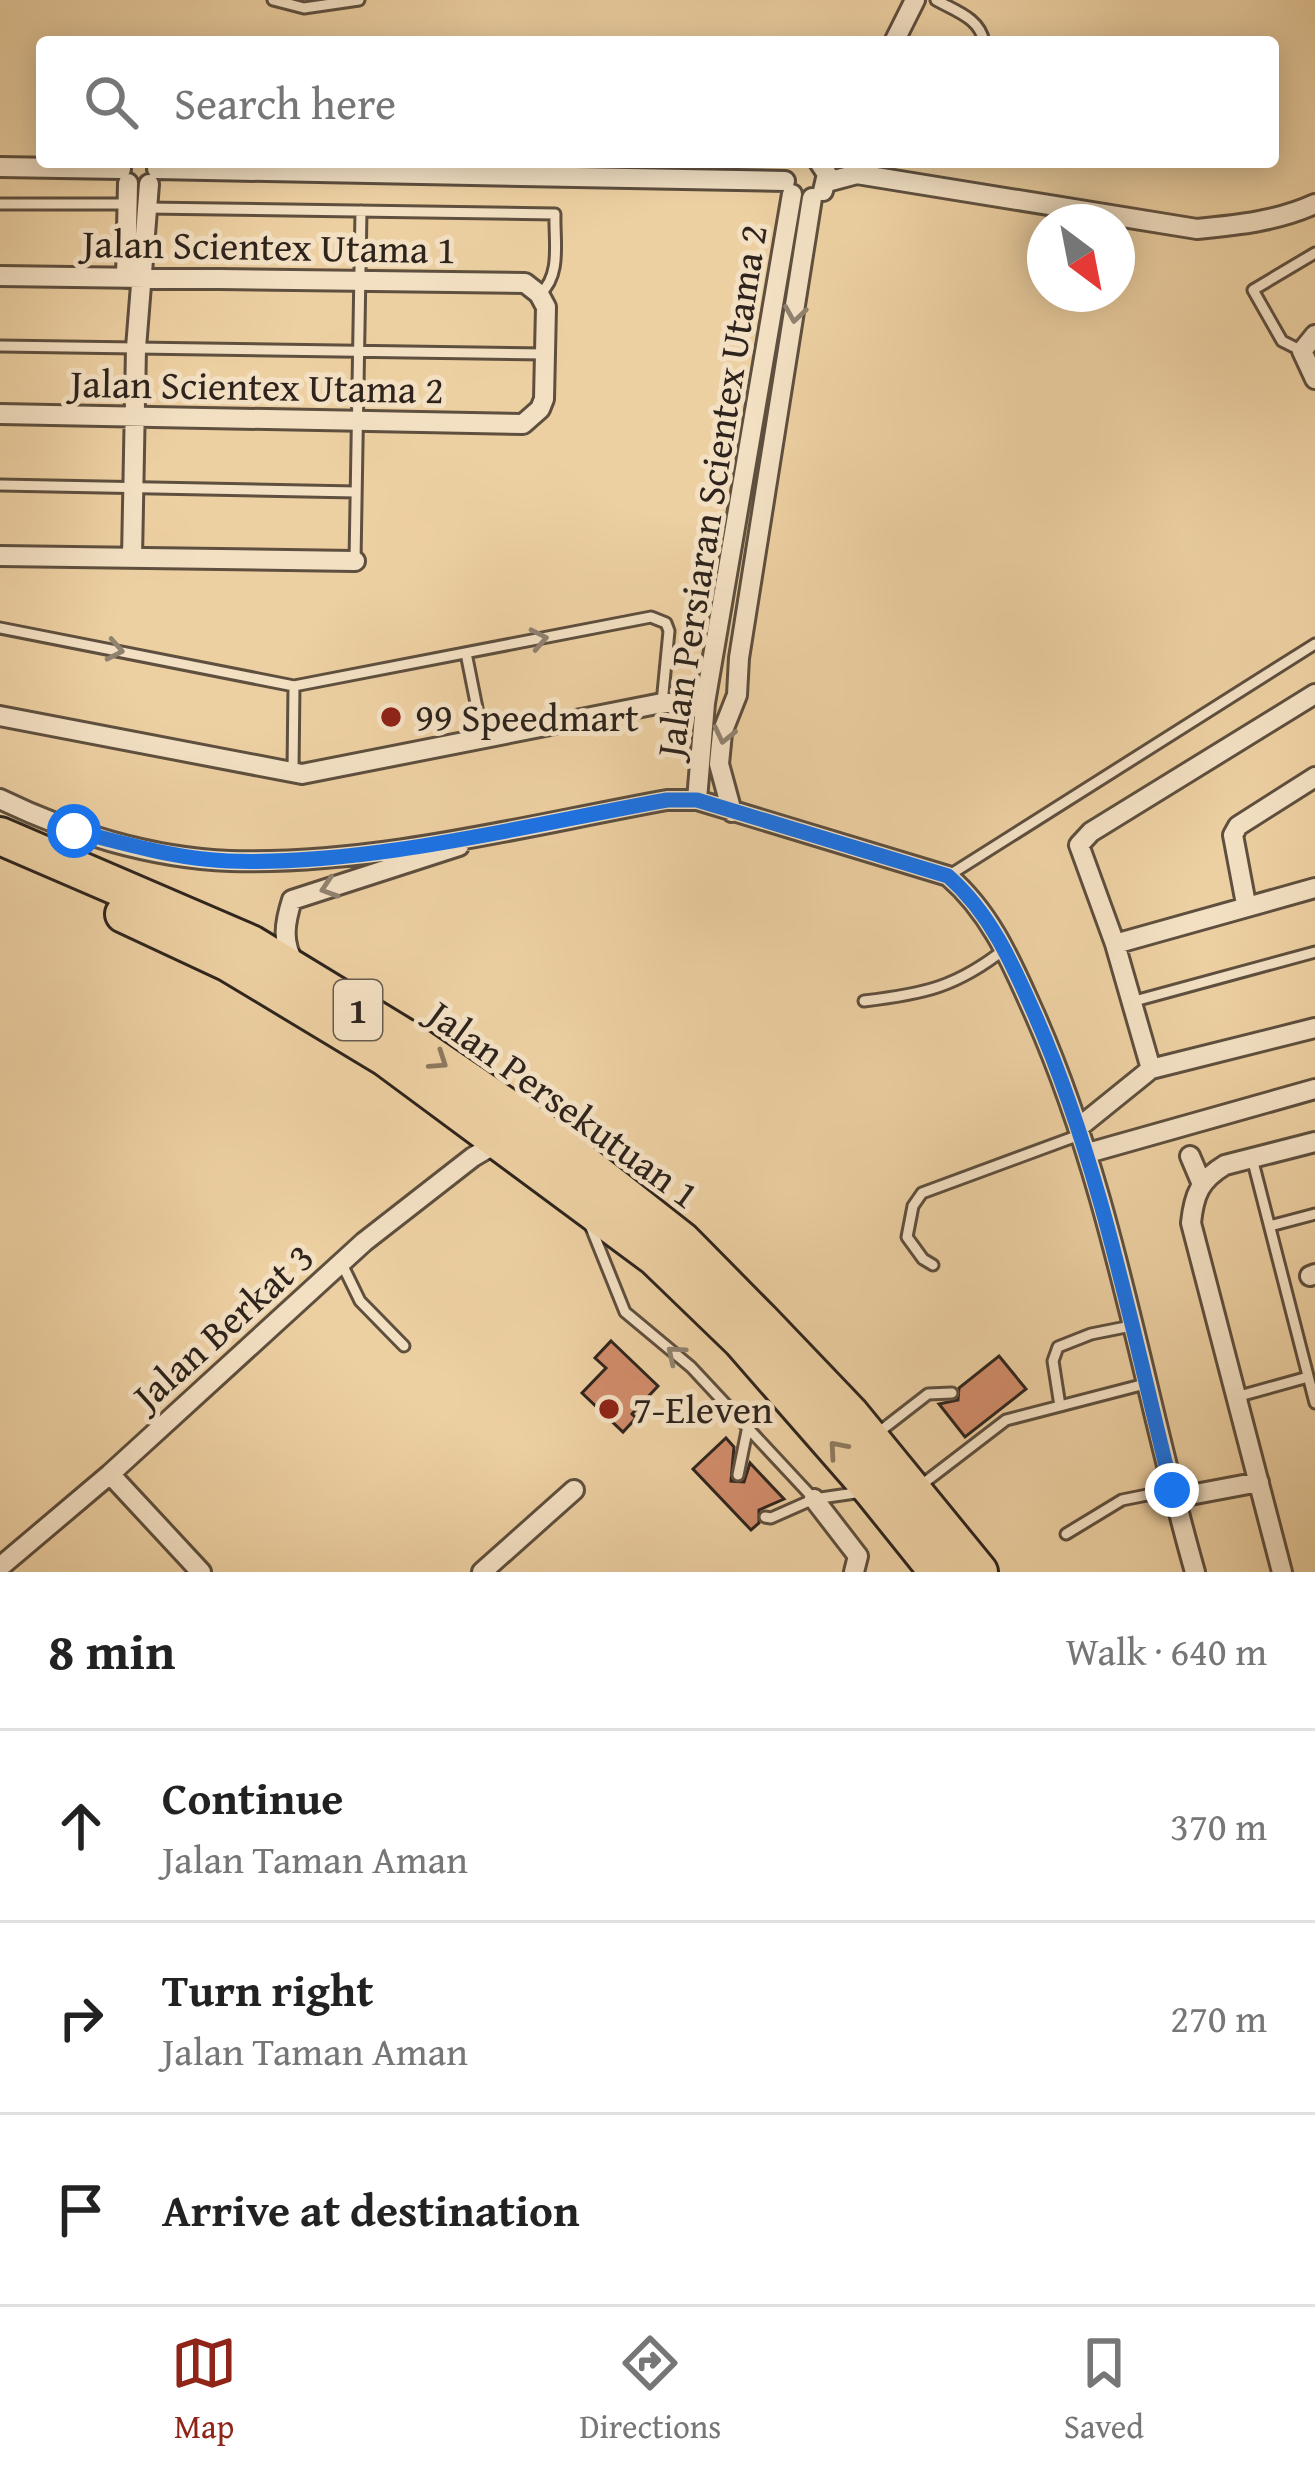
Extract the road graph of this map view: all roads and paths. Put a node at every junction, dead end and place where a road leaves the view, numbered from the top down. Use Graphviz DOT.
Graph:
graph roads {
  1 [pos="273,0"];
  2 [pos="358,0"];
  3 [pos="915,0"];
  4 [pos="936,0"];
  5 [pos="897,36"];
  6 [pos="983,36"];
  7 [pos="0,167"];
  8 [pos="822,168"];
  9 [pos="827,168"];
  10 [pos="154,172"];
  11 [pos="790,179"];
  12 [pos="129,185"];
  13 [pos="812,198"];
  14 [pos="1315,203"];
  15 [pos="0,204"];
  16 [pos="361,211"];
  17 [pos="1315,253"];
  18 [pos="0,276"];
  19 [pos="133,278"];
  20 [pos="359,280"];
  21 [pos="537,292"];
  22 [pos="1309,342"];
  23 [pos="0,346"];
  24 [pos="136,348"];
  25 [pos="358,351"];
  26 [pos="545,354"];
  27 [pos="1315,379"];
  28 [pos="0,414"];
  29 [pos="135,416"];
  30 [pos="357,421"];
  31 [pos="0,485"];
  32 [pos="134,488"];
  33 [pos="356,492"];
  34 [pos="0,556"];
  35 [pos="132,558"];
  36 [pos="355,561"];
  37 [pos="0,628"];
  38 [pos="1315,644"];
  39 [pos="466,653"];
  40 [pos="739,658"];
  41 [pos="294,686"];
  42 [pos="1315,694"];
  43 [pos="705,703"];
  44 [pos="662,704"];
  45 [pos="0,716"];
  46 [pos="483,738"];
  47 [pos="293,773"];
  48 [pos="1315,777"];
  49 [pos="0,800"];
  50 [pos="697,800"];
  51 [pos="732,812"];
  52 [pos="520,827"];
  53 [pos="0,836"];
  54 [pos="0,863"];
  55 [pos="948,876"];
  56 [pos="1315,888"];
  57 [pos="1246,904"];
  58 [pos="1115,944"];
  59 [pos="1006,948"];
  60 [pos="1315,952"];
  61 [pos="306,979"];
  62 [pos="864,1001"];
  63 [pos="1131,1002"];
  64 [pos="1315,1028"];
  65 [pos="1151,1069"];
  66 [pos="1315,1089"];
  67 [pos="1083,1138"];
  68 [pos="1315,1142"];
  69 [pos="497,1143"];
  70 [pos="1190,1156"];
  71 [pos="1252,1158"];
  72 [pos="1201,1182"];
  73 [pos="583,1202"];
  74 [pos="1315,1214"];
  75 [pos="1270,1226"];
  76 [pos="341,1262"];
  77 [pos="933,1265"];
  78 [pos="1131,1326"];
  79 [pos="404,1346"];
  80 [pos="1307,1377"];
  81 [pos="1145,1384"];
  82 [pos="952,1393"];
  83 [pos="1236,1397"];
  84 [pos="1315,1403"];
  85 [pos="1060,1406"];
  86 [pos="748,1426"];
  87 [pos="870,1439"];
  88 [pos="110,1474"];
  89 [pos="737,1475"];
  90 [pos="1259,1482"];
  91 [pos="574,1490"];
  92 [pos="914,1490"];
  93 [pos="874,1491"];
  94 [pos="1173,1494"];
  95 [pos="814,1498"];
  96 [pos="766,1517"];
  97 [pos="1066,1534"];
  98 [pos="0,1567"];
  99 [pos="201,1572"];
  100 [pos="482,1572"];
  101 [pos="854,1572"];
  102 [pos="938,1572"];
  103 [pos="979,1572"];
  104 [pos="1195,1572"];
  105 [pos="1282,1572"];
  1 -- 2 [label="lane"];
  3 -- 5 [label="street"];
  4 -- 6 [label="lane"];
  7 -- 12 [label="street"];
  8 -- 13 [label="street"];
  9 -- 14 [label="street"];
  10 -- 11 [label="street"];
  10 -- 12 [label="street"];
  11 -- 13 [label="street"];
  11 -- 43 [label="street, Jalan Persiaran Scientex Utama 2"];
  12 -- 15 [label="lane"];
  12 -- 16 [label="lane"];
  12 -- 19 [label="street"];
  13 -- 40 [label="street, Jalan Persiaran Scientex Utama 2, one-way"];
  16 -- 20 [label="lane"];
  16 -- 21 [label="lane"];
  17 -- 22 [label="lane"];
  18 -- 19 [label="street, Jalan Scientex Utama 1"];
  19 -- 20 [label="street, Jalan Scientex Utama 1"];
  19 -- 24 [label="street"];
  20 -- 21 [label="street, Jalan Scientex Utama 1"];
  20 -- 25 [label="lane"];
  21 -- 26 [label="street"];
  22 -- 27 [label="street"];
  23 -- 24 [label="lane"];
  24 -- 25 [label="lane"];
  24 -- 29 [label="street"];
  25 -- 26 [label="lane"];
  25 -- 30 [label="lane"];
  26 -- 30 [label="street, Jalan Scientex Utama 2"];
  28 -- 29 [label="street, Jalan Scientex Utama 2"];
  29 -- 30 [label="street, Jalan Scientex Utama 2"];
  29 -- 32 [label="street"];
  30 -- 33 [label="lane"];
  31 -- 32 [label="lane"];
  32 -- 33 [label="lane"];
  32 -- 35 [label="street"];
  33 -- 36 [label="lane"];
  34 -- 35 [label="street"];
  35 -- 36 [label="street"];
  37 -- 41 [label="lane, one-way"];
  38 -- 55 [label="lane"];
  39 -- 41 [label="lane"];
  39 -- 44 [label="lane, one-way"];
  39 -- 46 [label="lane"];
  40 -- 43 [label="street"];
  40 -- 51 [label="street, Jalan Persiaran Scientex Utama 2, one-way"];
  41 -- 47 [label="lane"];
  42 -- 58 [label="street"];
  43 -- 44 [label="street"];
  43 -- 50 [label="street, Jalan Persiaran Scientex Utama 2"];
  44 -- 46 [label="street"];
  45 -- 47 [label="street"];
  46 -- 47 [label="street"];
  48 -- 57 [label="street"];
  49 -- 52 [label="street"];
  50 -- 51 [label="street"];
  50 -- 52 [label="street"];
  51 -- 55 [label="street"];
  52 -- 61 [label="street, one-way"];
  53 -- 61 [label="highway, Jalan Persekutuan 1 / 1"];
  54 -- 69 [label="highway, Jalan Persekutuan 1 / 1"];
  55 -- 59 [label="street"];
  56 -- 57 [label="street"];
  57 -- 58 [label="street"];
  58 -- 63 [label="street"];
  59 -- 62 [label="lane"];
  59 -- 67 [label="street"];
  60 -- 63 [label="lane"];
  61 -- 87 [label="highway, Jalan Persekutuan 1 / 1, one-way"];
  63 -- 65 [label="street"];
  64 -- 65 [label="street"];
  65 -- 67 [label="street"];
  66 -- 67 [label="street"];
  67 -- 77 [label="lane"];
  67 -- 78 [label="street"];
  68 -- 71 [label="street"];
  69 -- 73 [label="highway, Jalan Persekutuan 1 / 1"];
  69 -- 76 [label="street, Jalan Berkat 3"];
  70 -- 72 [label="street"];
  71 -- 72 [label="street"];
  71 -- 75 [label="lane"];
  72 -- 83 [label="street"];
  86 -- 73 [label="lane, one-way"];
  93 -- 73 [label="highway, Jalan Persekutuan 1 / 1, one-way"];
  74 -- 75 [label="lane"];
  75 -- 80 [label="lane"];
  76 -- 79 [label="lane"];
  76 -- 88 [label="street, Jalan Berkat 3"];
  78 -- 81 [label="street"];
  78 -- 85 [label="lane"];
  80 -- 83 [label="lane"];
  80 -- 84 [label="lane"];
  81 -- 85 [label="lane"];
  81 -- 94 [label="street"];
  82 -- 87 [label="lane"];
  83 -- 90 [label="street"];
  85 -- 92 [label="lane"];
  86 -- 89 [label="lane"];
  86 -- 95 [label="lane"];
  87 -- 92 [label="highway, Jalan Persekutuan 1 / 1"];
  88 -- 98 [label="street, Jalan Berkat 3"];
  88 -- 99 [label="street"];
  90 -- 94 [label="street"];
  90 -- 105 [label="street"];
  91 -- 100 [label="street"];
  92 -- 103 [label="highway, Jalan Persekutuan 1 / 1"];
  93 -- 95 [label="lane"];
  93 -- 102 [label="highway, Jalan Persekutuan 1 / 1"];
  94 -- 97 [label="lane"];
  94 -- 104 [label="street"];
  95 -- 96 [label="lane"];
  95 -- 101 [label="street"];
}
